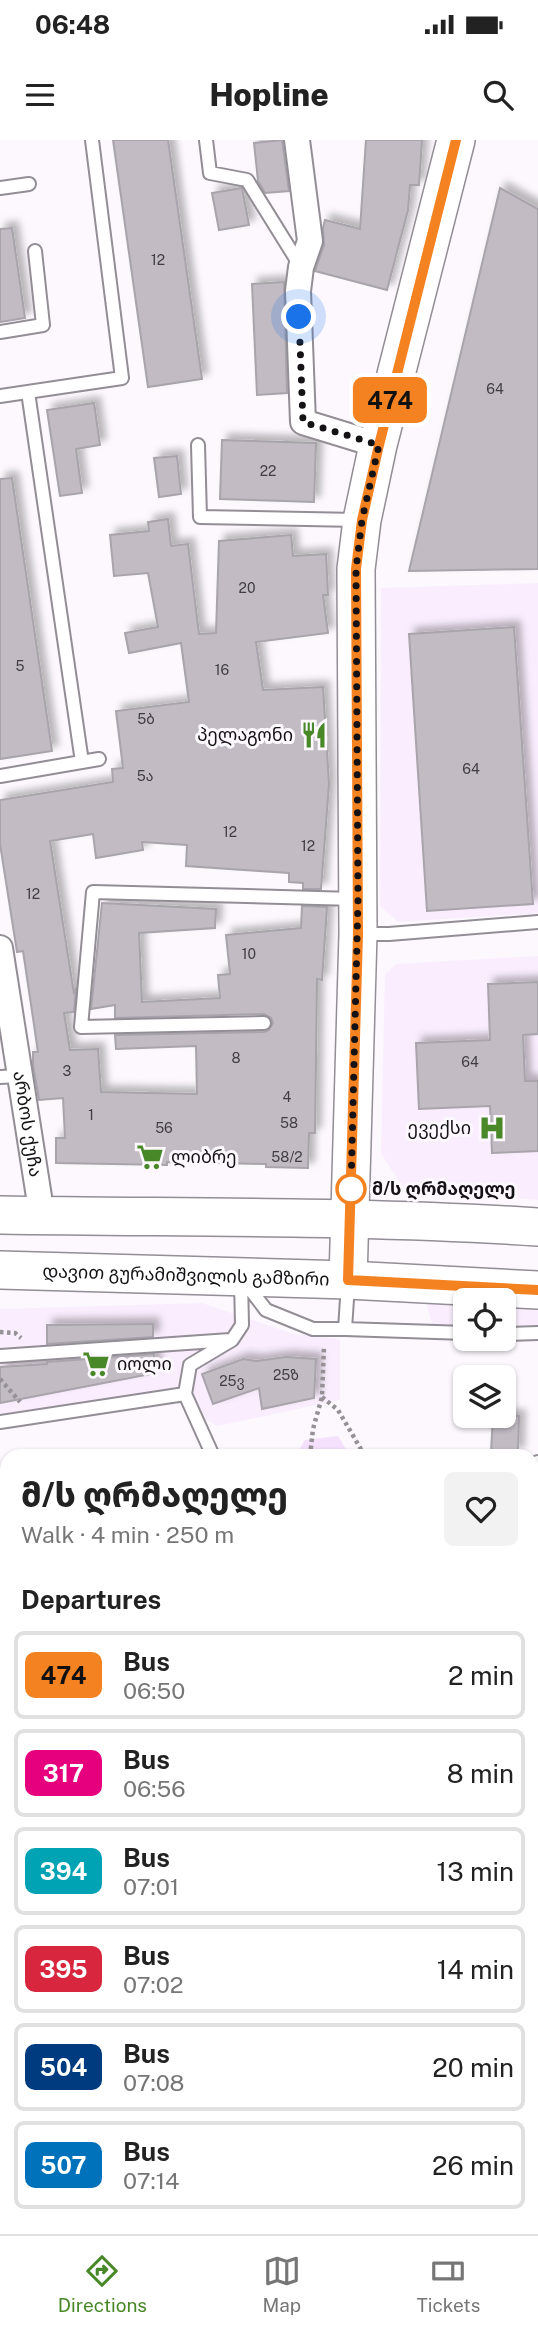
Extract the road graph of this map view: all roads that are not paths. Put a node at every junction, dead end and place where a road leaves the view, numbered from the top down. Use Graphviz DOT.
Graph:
graph roads {
  1 [pos="92,140"];
  2 [pos="206,140"];
  3 [pos="297,140"];
  4 [pos="456,140"];
  5 [pos="29,184"];
  6 [pos="0,188"];
  7 [pos="35,251"];
  8 [pos="301,267"];
  9 [pos="0,332"];
  10 [pos="28,392"];
  11 [pos="0,396"];
  12 [pos="198,445"];
  13 [pos="379,445"];
  14 [pos="362,520"];
  15 [pos="99,759"];
  16 [pos="82,762"];
  17 [pos="0,776"];
  18 [pos="358,916"];
  19 [pos="538,922"];
  20 [pos="0,948"];
  21 [pos="264,1023"];
  22 [pos="10,1077"];
  23 [pos="0,1215"];
  24 [pos="42,1216"];
  25 [pos="350,1219"];
  26 [pos="538,1227"];
  27 [pos="0,1270"];
  28 [pos="241,1279"];
  29 [pos="348,1280"];
  30 [pos="538,1290"];
  31 [pos="345,1329"];
  32 [pos="453,1333"];
  33 [pos="516,1334"];
  34 [pos="538,1334"];
  35 [pos="232,1340"];
  36 [pos="0,1356"];
  37 [pos="185,1394"];
  38 [pos="0,1422"];
  39 [pos="210,1449"];
  1 -- 10 [label="lane"];
  2 -- 8 [label="lane"];
  3 -- 8 [label="street"];
  4 -- 13 [label="main road"];
  5 -- 6 [label="lane"];
  7 -- 9 [label="lane"];
  8 -- 13 [label="street"];
  10 -- 11 [label="lane"];
  10 -- 16 [label="lane"];
  12 -- 14 [label="lane"];
  13 -- 14 [label="main road"];
  14 -- 18 [label="main road"];
  15 -- 16 [label="lane"];
  16 -- 17 [label="lane"];
  18 -- 19 [label="lane"];
  18 -- 21 [label="lane"];
  18 -- 25 [label="main road"];
  20 -- 22 [label="street, არბოს ქუჩა"];
  22 -- 24 [label="street, არბოს ქუჩა"];
  23 -- 24 [label="main road"];
  24 -- 25 [label="main road"];
  25 -- 26 [label="main road"];
  25 -- 29 [label="main road"];
  27 -- 28 [label="main road, დავით გურამიშვილის გამზირი"];
  28 -- 29 [label="main road, დავით გურამიშვილის გამზირი"];
  28 -- 31 [label="lane"];
  28 -- 35 [label="lane"];
  29 -- 30 [label="main road, დავით გურამიშვილის გამზირი"];
  29 -- 31 [label="lane"];
  31 -- 32 [label="lane"];
  33 -- 34 [label="lane"];
  35 -- 36 [label="lane"];
  35 -- 37 [label="lane"];
  37 -- 38 [label="lane"];
  37 -- 39 [label="lane"];
}
